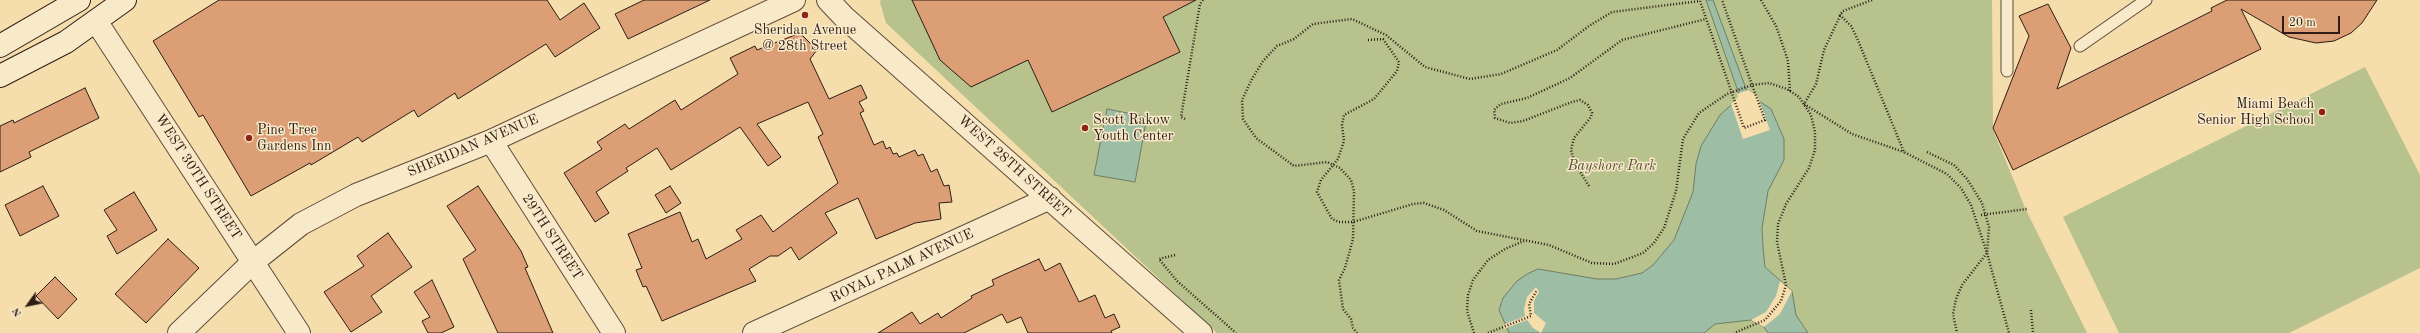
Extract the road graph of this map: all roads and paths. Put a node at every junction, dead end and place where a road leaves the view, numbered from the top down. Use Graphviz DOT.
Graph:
graph roads {
  1 [pos="79,0"];
  2 [pos="125,0"];
  3 [pos="794,0"];
  4 [pos="828,0"];
  5 [pos="1203,0"];
  6 [pos="1700,0"];
  7 [pos="1722,0"];
  8 [pos="1761,0"];
  9 [pos="1872,0"];
  10 [pos="2007,0"];
  11 [pos="2146,0"];
  12 [pos="1840,15"];
  13 [pos="1706,18"];
  14 [pos="96,22"];
  15 [pos="1368,40"];
  16 [pos="0,46"];
  17 [pos="2080,46"];
  18 [pos="2007,71"];
  19 [pos="0,76"];
  20 [pos="1752,85"];
  21 [pos="1790,90"];
  22 [pos="1731,92"];
  23 [pos="1804,104"];
  24 [pos="1185,119"];
  25 [pos="491,140"];
  26 [pos="1904,152"];
  27 [pos="1927,152"];
  28 [pos="1333,164"];
  29 [pos="1589,186"];
  30 [pos="1050,198"];
  31 [pos="2027,209"];
  32 [pos="1985,214"];
  33 [pos="1981,215"];
  34 [pos="1353,222"];
  35 [pos="1525,241"];
  36 [pos="1987,253"];
  37 [pos="1175,255"];
  38 [pos="253,262"];
  39 [pos="1537,290"];
  40 [pos="2031,310"];
  41 [pos="179,333"];
  42 [pos="299,333"];
  43 [pos="614,333"];
  44 [pos="754,333"];
  45 [pos="1201,333"];
  46 [pos="1236,333"];
  47 [pos="1357,333"];
  48 [pos="1474,333"];
  49 [pos="1488,333"];
  50 [pos="1734,333"];
  51 [pos="1956,333"];
  52 [pos="2008,333"];
  53 [pos="2033,333"];
  1 -- 16 [label="street"];
  2 -- 14 [label="street"];
  3 -- 25 [label="street, SHERIDAN AVENUE"];
  4 -- 30 [label="street, WEST 28TH STREET"];
  5 -- 24 [label="path"];
  6 -- 13 [label="path"];
  6 -- 28 [label="path"];
  7 -- 20 [label="path"];
  8 -- 21 [label="path"];
  9 -- 12 [label="path"];
  10 -- 18 [label="lane"];
  11 -- 17 [label="lane"];
  12 -- 23 [label="path"];
  12 -- 26 [label="path"];
  13 -- 22 [label="path"];
  13 -- 29 [label="path"];
  14 -- 19 [label="street"];
  14 -- 38 [label="street, WEST 30TH STREET"];
  15 -- 28 [label="path"];
  20 -- 21 [label="path"];
  20 -- 22 [label="path"];
  20 -- 22 [label="path"];
  21 -- 23 [label="path"];
  22 -- 35 [label="path"];
  23 -- 26 [label="path"];
  23 -- 50 [label="path"];
  25 -- 38 [label="street, SHERIDAN AVENUE"];
  25 -- 43 [label="street, 29TH STREET"];
  26 -- 36 [label="path"];
  27 -- 32 [label="path"];
  28 -- 34 [label="path"];
  28 -- 34 [label="path"];
  30 -- 44 [label="street, ROYAL PALM AVENUE"];
  30 -- 45 [label="street, WEST 28TH STREET"];
  31 -- 32 [label="path"];
  32 -- 33 [label="path"];
  32 -- 36 [label="path"];
  34 -- 35 [label="path"];
  34 -- 47 [label="path"];
  35 -- 48 [label="path"];
  36 -- 51 [label="path"];
  36 -- 52 [label="path"];
  37 -- 46 [label="path"];
  38 -- 41 [label="street, SHERIDAN AVENUE"];
  38 -- 42 [label="street, WEST 30TH STREET"];
  39 -- 49 [label="path"];
  40 -- 53 [label="path"];
}
